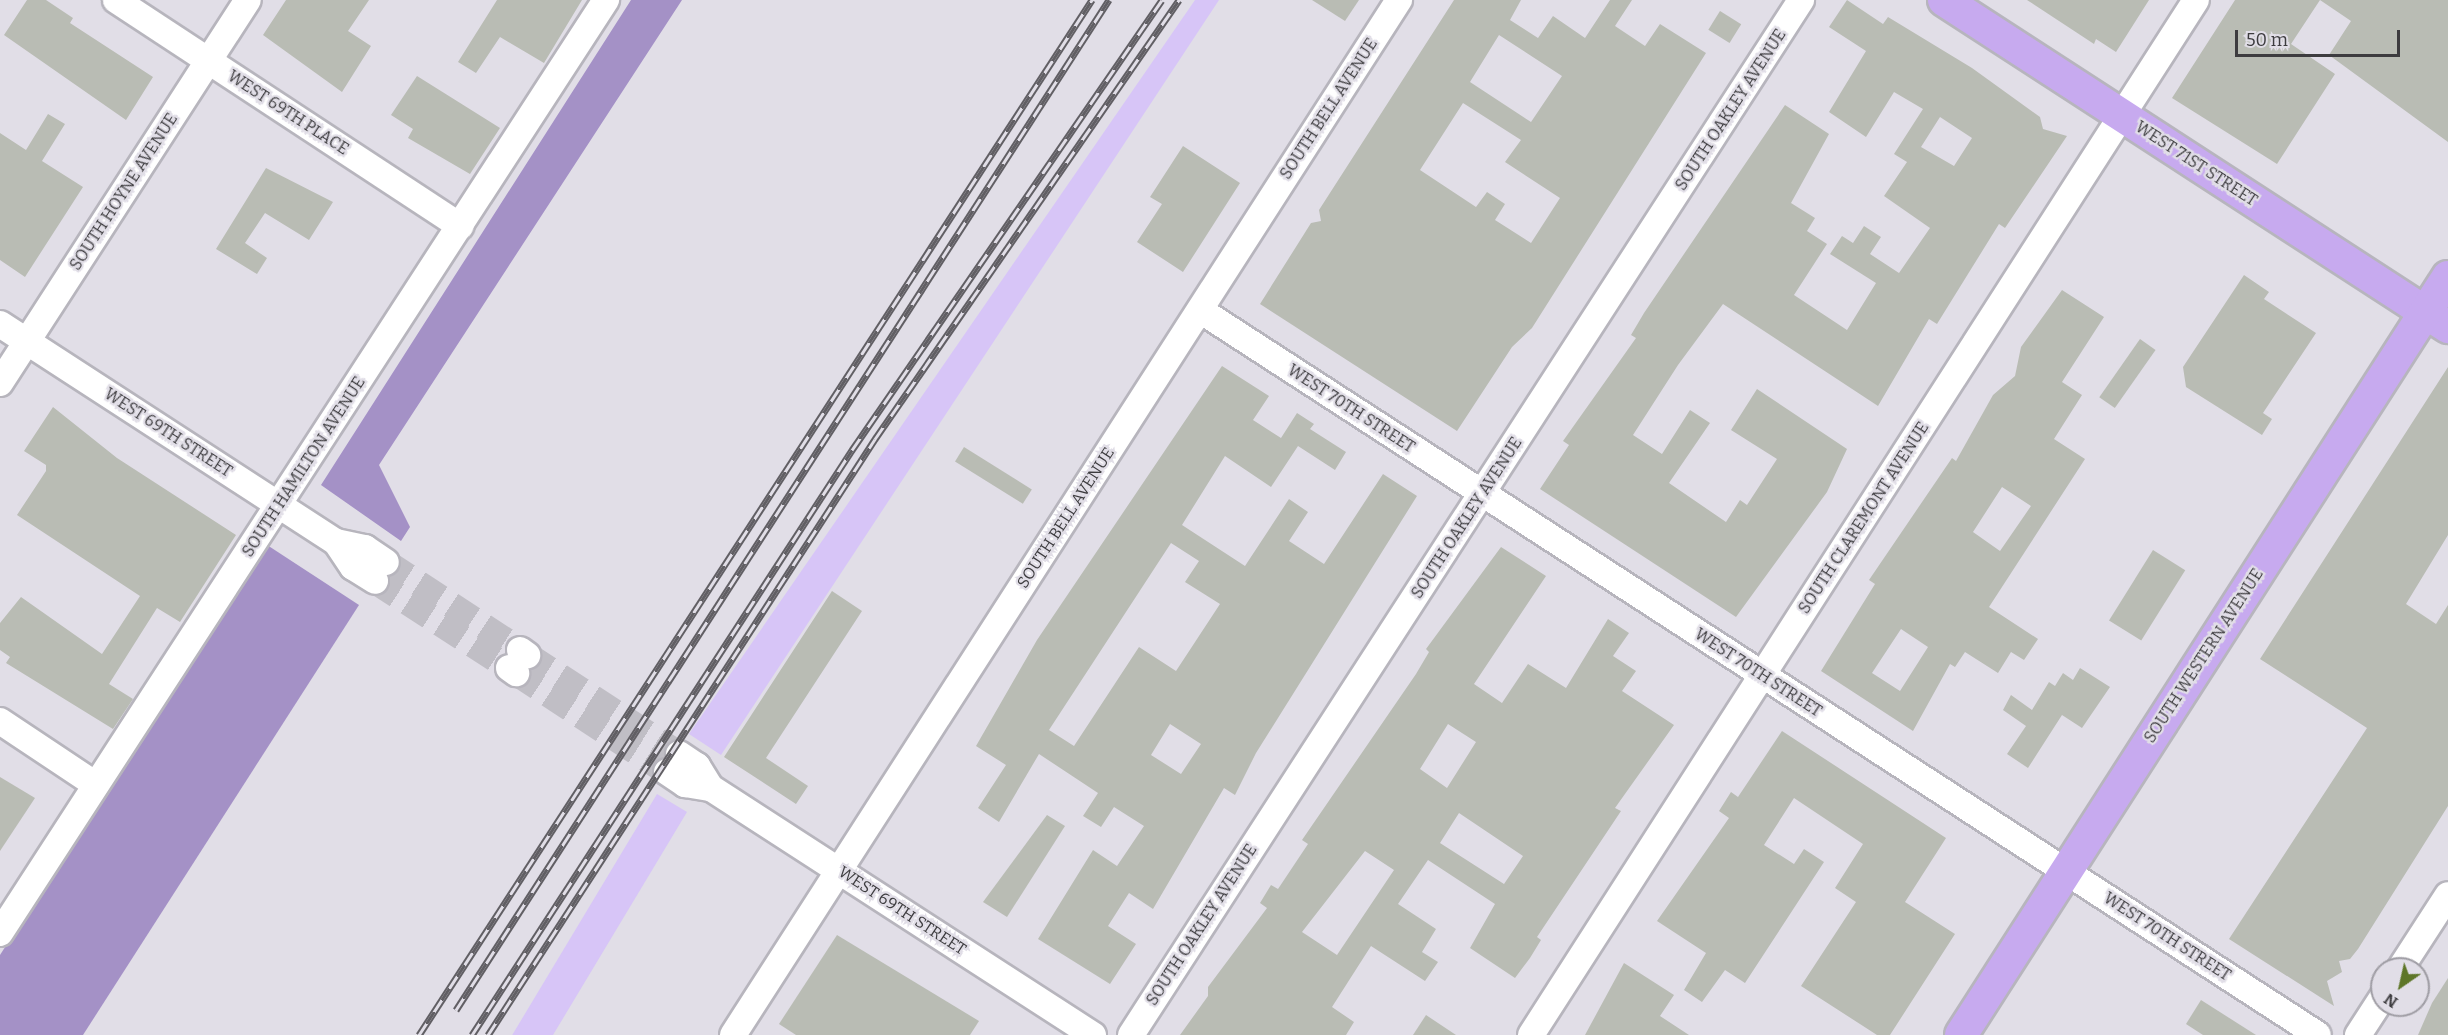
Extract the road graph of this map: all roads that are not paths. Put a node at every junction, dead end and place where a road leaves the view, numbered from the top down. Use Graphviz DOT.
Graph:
graph roads {
  1 [pos="116,0"];
  2 [pos="248,0"];
  3 [pos="606,0"];
  4 [pos="1399,0"];
  5 [pos="1801,0"];
  6 [pos="1944,0"];
  7 [pos="2196,0"];
  8 [pos="209,61"];
  9 [pos="2121,116"];
  10 [pos="460,226"];
  11 [pos="2448,277"];
  12 [pos="1200,310"];
  13 [pos="2437,320"];
  14 [pos="0,324"];
  15 [pos="27,341"];
  16 [pos="0,383"];
  17 [pos="1482,495"];
  18 [pos="280,506"];
  19 [pos="380,571"];
  20 [pos="1762,675"];
  21 [pos="0,721"];
  22 [pos="673,763"];
  23 [pos="96,785"];
  24 [pos="839,871"];
  25 [pos="2066,872"];
  26 [pos="2448,895"];
  27 [pos="0,933"];
  28 [pos="2408,957"];
  29 [pos="2370,1016"];
  30 [pos="733,1035"];
  31 [pos="1093,1035"];
  32 [pos="1131,1035"];
  33 [pos="1531,1035"];
  34 [pos="1961,1035"];
  35 [pos="2318,1035"];
  36 [pos="2358,1035"];
  1 -- 8 [label="street, WEST 69TH PLACE"];
  2 -- 8 [label="street, SOUTH HOYNE AVENUE"];
  3 -- 10 [label="street, SOUTH HAMILTON AVENUE"];
  4 -- 12 [label="street, SOUTH BELL AVENUE"];
  5 -- 17 [label="street, SOUTH OAKLEY AVENUE"];
  6 -- 9 [label="main road, WEST 71ST STREET"];
  7 -- 9 [label="street, SOUTH CLAREMONT AVENUE"];
  8 -- 10 [label="street, WEST 69TH PLACE"];
  8 -- 15 [label="street, SOUTH HOYNE AVENUE"];
  9 -- 13 [label="main road, WEST 71ST STREET"];
  9 -- 20 [label="street, SOUTH CLAREMONT AVENUE"];
  10 -- 18 [label="street, SOUTH HAMILTON AVENUE"];
  11 -- 13 [label="main road, SOUTH WESTERN AVENUE"];
  12 -- 17 [label="street, WEST 70TH STREET"];
  12 -- 24 [label="street, SOUTH BELL AVENUE"];
  13 -- 25 [label="main road, SOUTH WESTERN AVENUE"];
  14 -- 15 [label="street, WEST 69TH STREET"];
  15 -- 16 [label="street, SOUTH HOYNE AVENUE"];
  15 -- 18 [label="street, WEST 69TH STREET"];
  17 -- 20 [label="street, WEST 70TH STREET"];
  17 -- 32 [label="street, SOUTH OAKLEY AVENUE"];
  18 -- 19 [label="street, WEST 69TH STREET"];
  18 -- 23 [label="street, SOUTH HAMILTON AVENUE"];
  20 -- 25 [label="street, WEST 70TH STREET"];
  20 -- 33 [label="street, SOUTH CLAREMONT AVENUE"];
  21 -- 23 [label="street"];
  22 -- 24 [label="street, WEST 69TH STREET"];
  23 -- 27 [label="street, SOUTH HAMILTON AVENUE"];
  24 -- 30 [label="street, SOUTH BELL AVENUE"];
  24 -- 31 [label="street, WEST 69TH STREET"];
  25 -- 34 [label="main road, SOUTH WESTERN AVENUE"];
  25 -- 35 [label="street, WEST 70TH STREET"];
  26 -- 28 [label="street"];
  29 -- 36 [label="street"];
}
